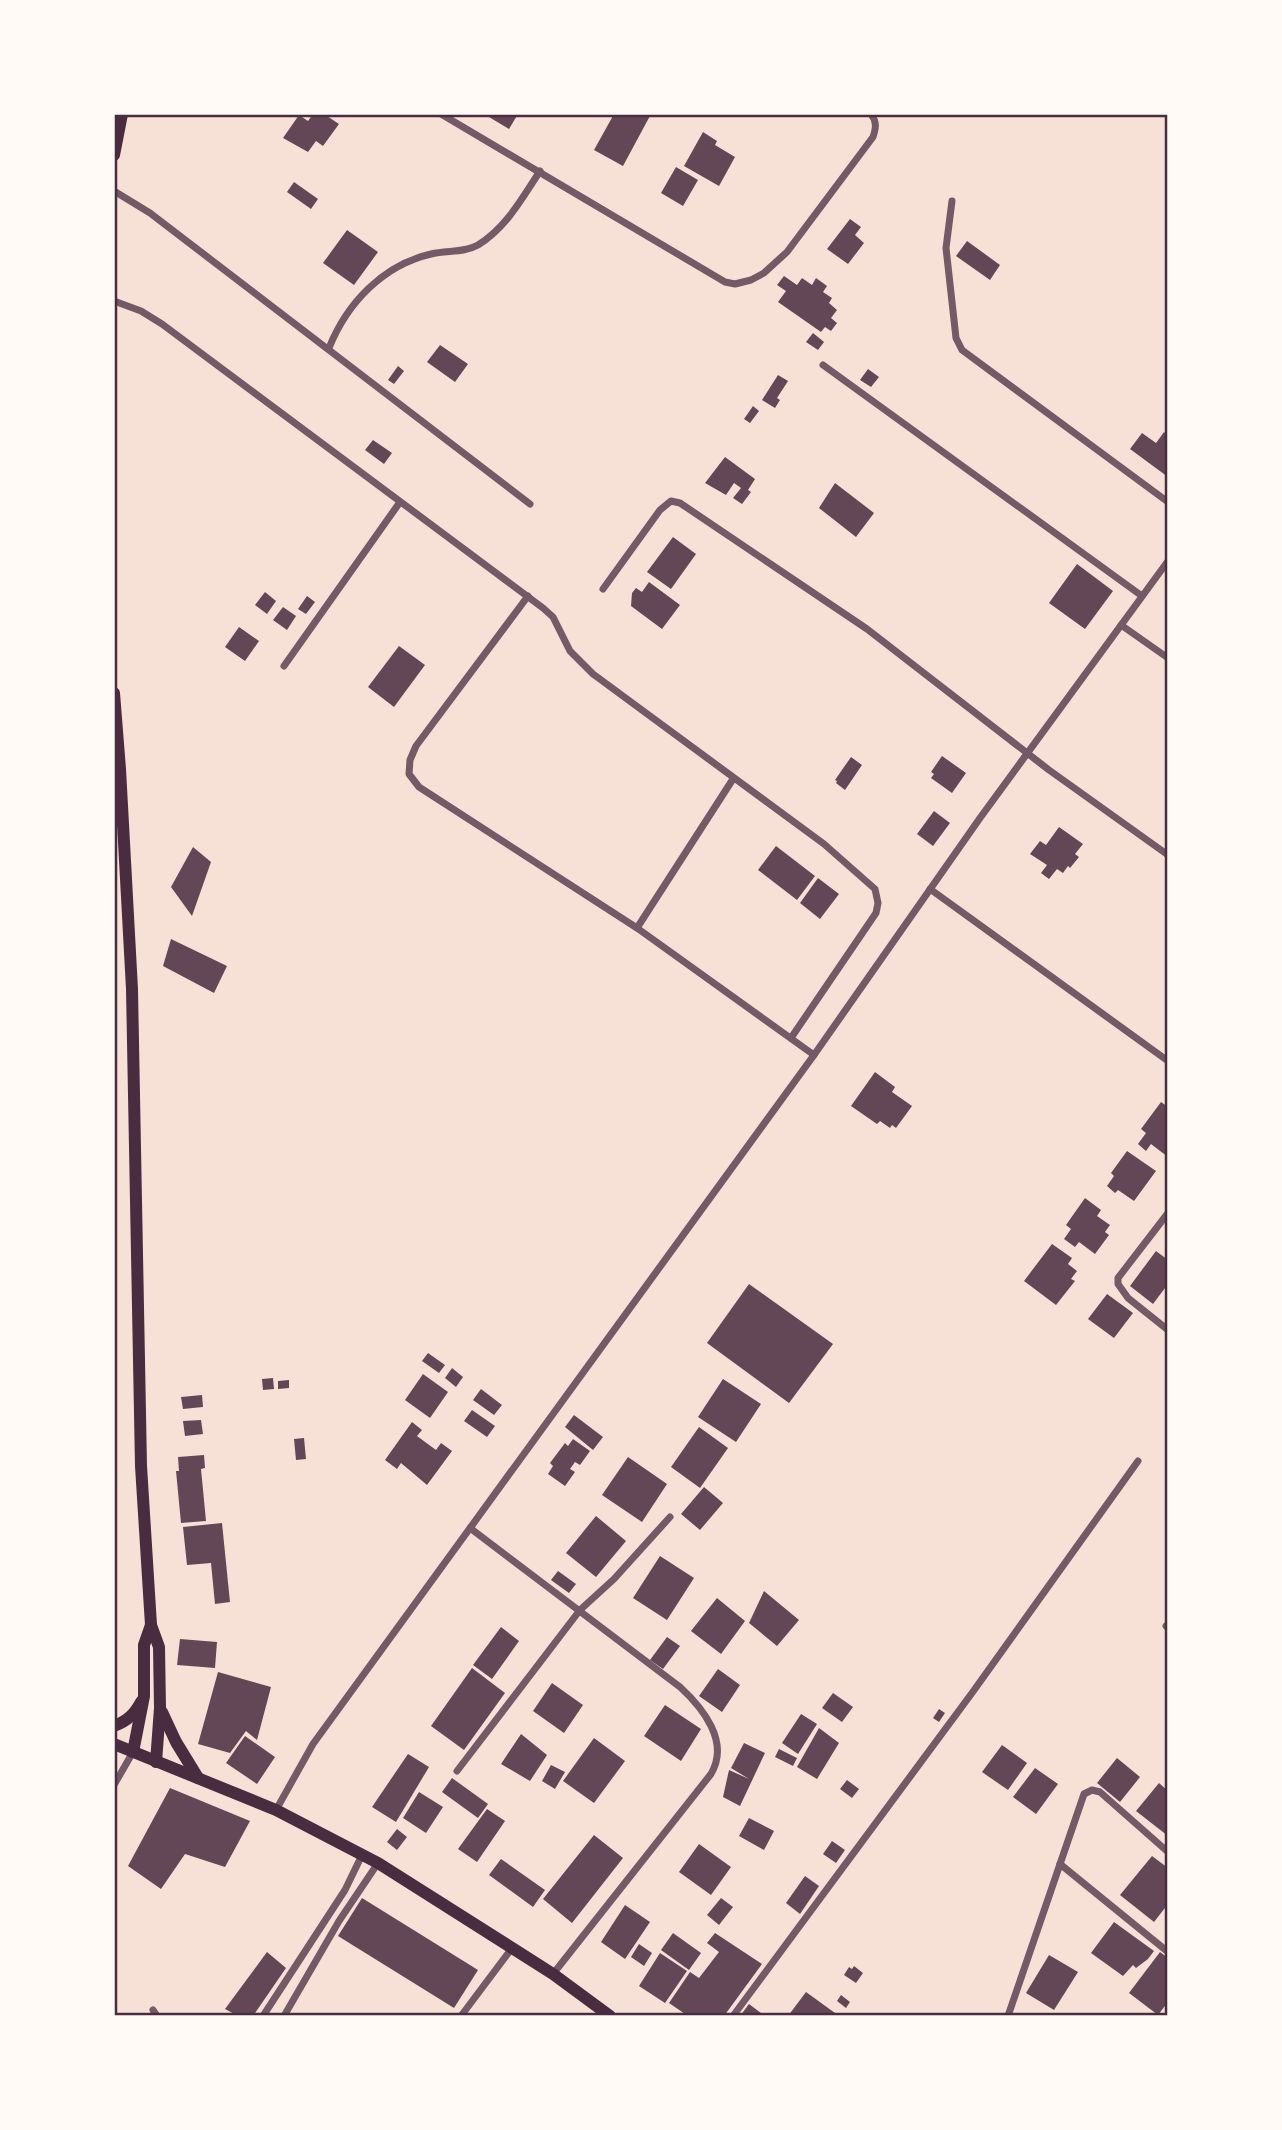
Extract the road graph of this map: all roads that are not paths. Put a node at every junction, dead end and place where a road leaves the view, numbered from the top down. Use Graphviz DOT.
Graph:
graph roads {
  1 [pos="122,114"];
  2 [pos="441,114"];
  3 [pos="872,114"];
  4 [pos="114,155"];
  5 [pos="540,171"];
  6 [pos="114,191"];
  7 [pos="953,201"];
  8 [pos="114,301"];
  9 [pos="328,348"];
  10 [pos="823,365"];
  11 [pos="400,502"];
  12 [pos="1168,502"];
  13 [pos="530,504"];
  14 [pos="1168,561"];
  15 [pos="603,589"];
  16 [pos="528,596"];
  17 [pos="1142,596"];
  18 [pos="1121,625"];
  19 [pos="1168,658"];
  20 [pos="284,666"];
  21 [pos="114,693"];
  22 [pos="1027,753"];
  23 [pos="733,779"];
  24 [pos="1168,855"];
  25 [pos="930,889"];
  26 [pos="637,928"];
  27 [pos="791,1038"];
  28 [pos="814,1055"];
  29 [pos="1168,1061"];
  30 [pos="1168,1213"];
  31 [pos="1168,1330"];
  32 [pos="1138,1461"];
  33 [pos="670,1517"];
  34 [pos="470,1528"];
  35 [pos="580,1610"];
  36 [pos="151,1625"];
  37 [pos="144,1696"];
  38 [pos="160,1708"];
  39 [pos="114,1726"];
  40 [pos="114,1744"];
  41 [pos="133,1752"];
  42 [pos="156,1762"];
  43 [pos="457,1771"];
  44 [pos="198,1779"];
  45 [pos="114,1785"];
  46 [pos="276,1810"];
  47 [pos="1168,1852"];
  48 [pos="362,1855"];
  49 [pos="378,1863"];
  50 [pos="1060,1864"];
  51 [pos="512,1948"];
  52 [pos="1168,1952"];
  53 [pos="553,1973"];
  54 [pos="263,2016"];
  55 [pos="284,2016"];
  56 [pos="461,2016"];
  57 [pos="610,2016"];
  58 [pos="733,2016"];
  59 [pos="1008,2016"];
  1 -- 4 [label="main road"];
  2 -- 5 [label="street"];
  3 -- 5 [label="street"];
  5 -- 9 [label="street"];
  6 -- 9 [label="street"];
  7 -- 12 [label="street"];
  8 -- 11 [label="street"];
  9 -- 13 [label="street"];
  10 -- 17 [label="street"];
  11 -- 16 [label="street"];
  11 -- 20 [label="street"];
  14 -- 17 [label="street"];
  15 -- 22 [label="street"];
  16 -- 23 [label="street"];
  16 -- 26 [label="street"];
  17 -- 18 [label="street"];
  18 -- 19 [label="street"];
  18 -- 22 [label="street"];
  21 -- 36 [label="main road"];
  22 -- 24 [label="street"];
  22 -- 25 [label="street"];
  23 -- 26 [label="street"];
  23 -- 27 [label="street"];
  25 -- 28 [label="street"];
  25 -- 29 [label="street"];
  26 -- 27 [label="street"];
  27 -- 28 [label="street"];
  28 -- 34 [label="street"];
  30 -- 31 [label="street"];
  32 -- 58 [label="street"];
  33 -- 35 [label="street"];
  34 -- 35 [label="street"];
  34 -- 46 [label="street"];
  35 -- 43 [label="street"];
  35 -- 53 [label="street"];
  36 -- 37 [label="main road"];
  36 -- 38 [label="main road"];
  37 -- 39 [label="main road"];
  37 -- 41 [label="main road"];
  38 -- 42 [label="main road"];
  38 -- 44 [label="main road"];
  40 -- 41 [label="main road"];
  41 -- 42 [label="main road"];
  41 -- 45 [label="street"];
  42 -- 44 [label="main road"];
  44 -- 46 [label="main road"];
  46 -- 48 [label="main road"];
  47 -- 50 [label="street"];
  48 -- 49 [label="main road"];
  48 -- 54 [label="street"];
  49 -- 51 [label="main road"];
  49 -- 55 [label="street"];
  50 -- 52 [label="street"];
  50 -- 59 [label="street"];
  51 -- 53 [label="main road"];
  51 -- 56 [label="street"];
  53 -- 57 [label="main road"];
}
